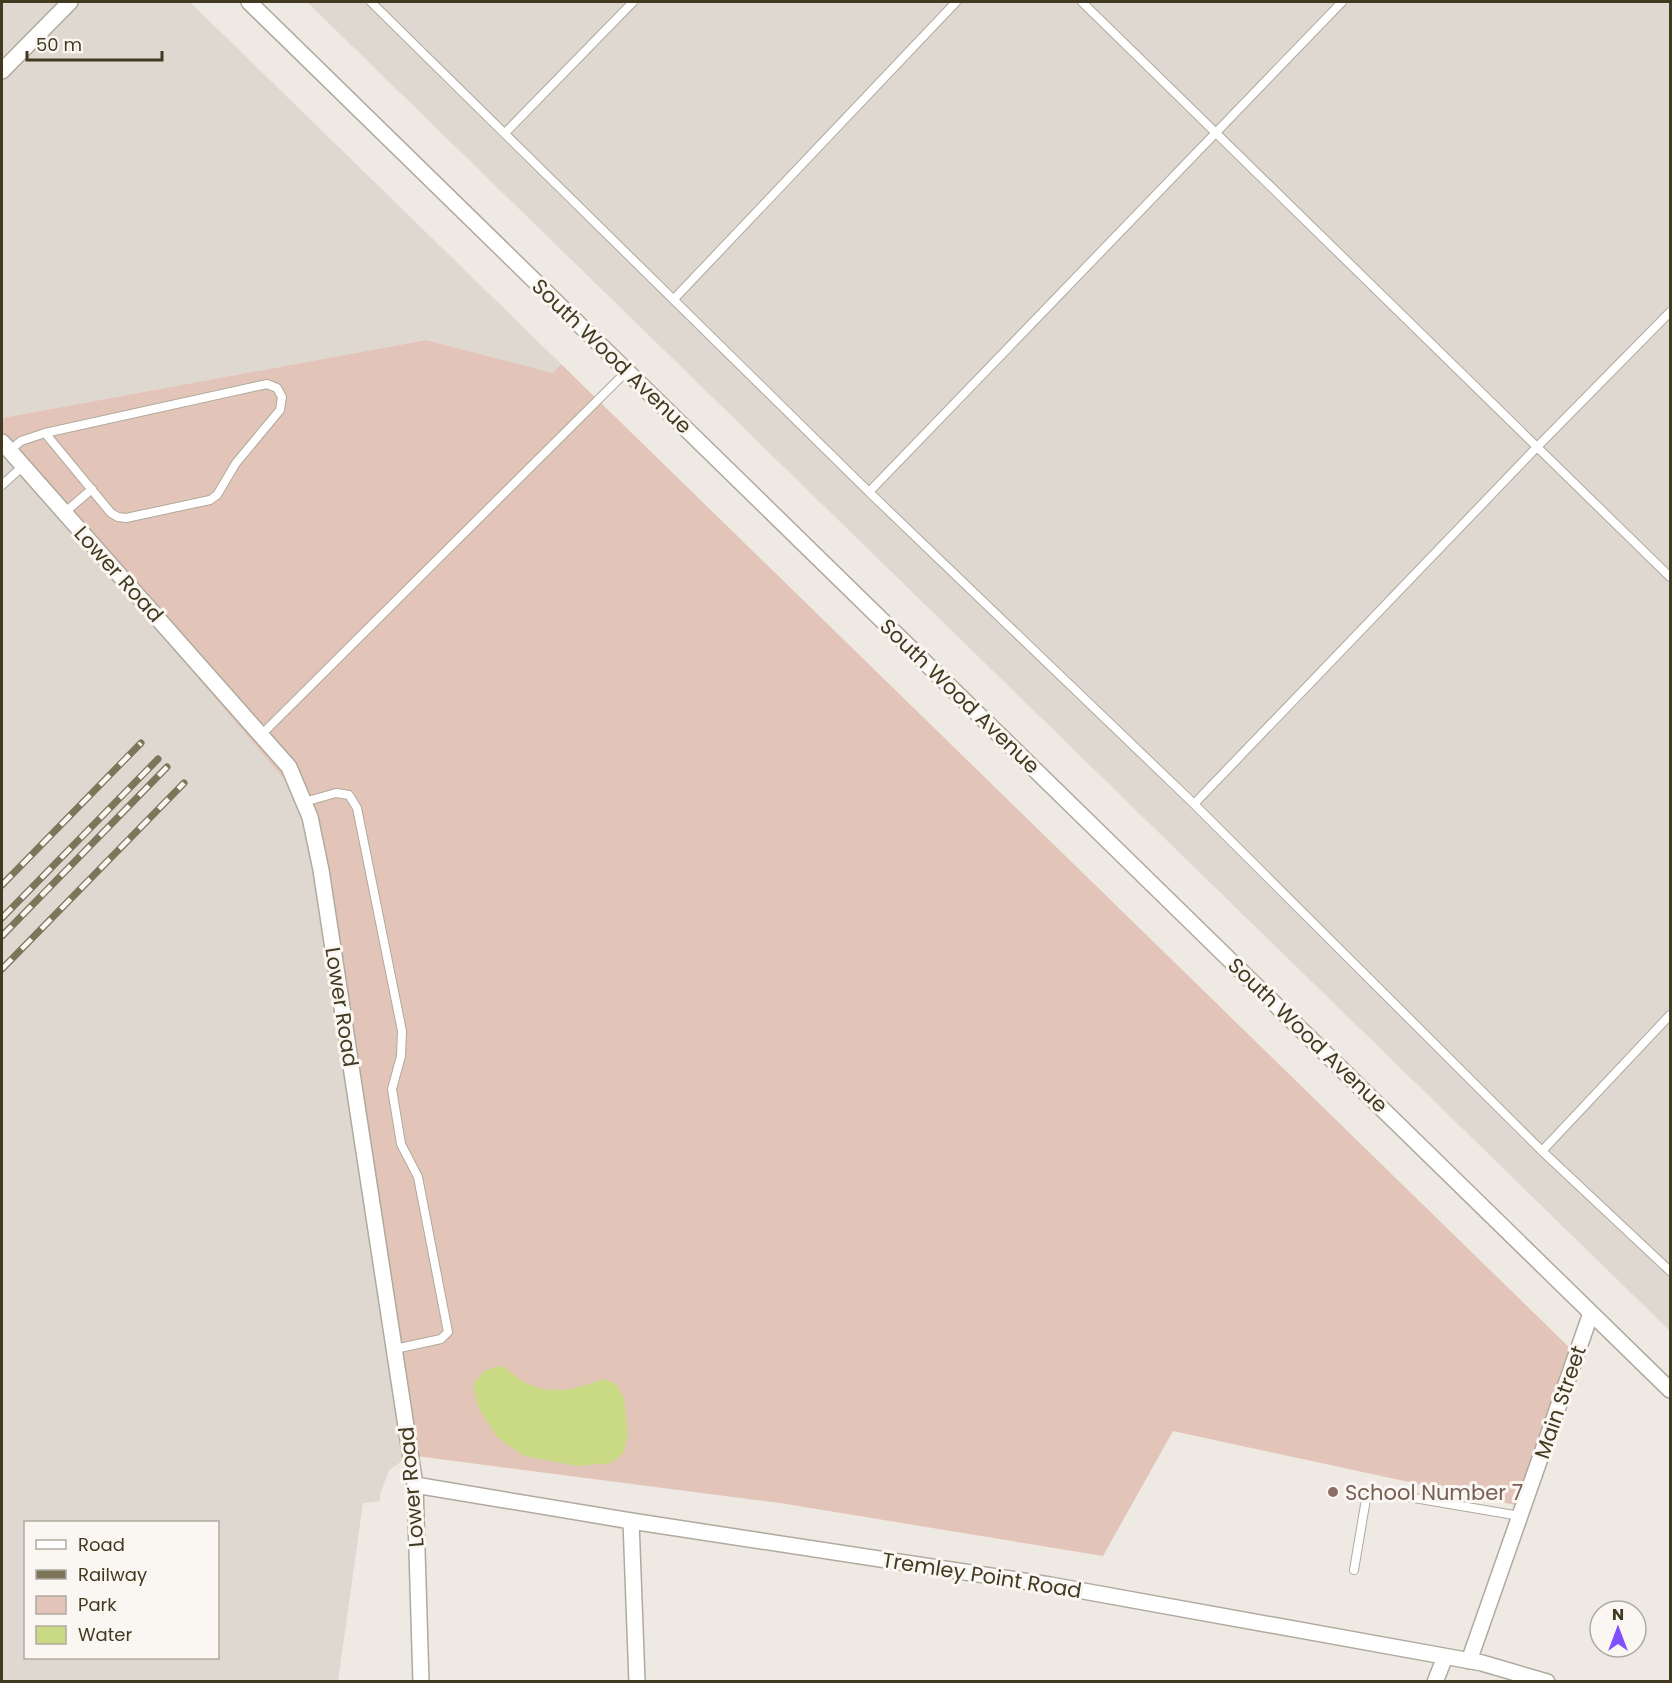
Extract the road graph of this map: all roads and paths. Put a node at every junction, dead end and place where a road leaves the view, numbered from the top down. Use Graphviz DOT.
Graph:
graph roads {
  1 [pos="69,2"];
  2 [pos="249,2"];
  3 [pos="371,2"];
  4 [pos="633,2"];
  5 [pos="956,2"];
  6 [pos="1082,2"];
  7 [pos="1342,2"];
  8 [pos="2,71"];
  9 [pos="1215,132"];
  10 [pos="505,133"];
  11 [pos="674,299"];
  12 [pos="1671,312"];
  13 [pos="627,371"];
  14 [pos="45,433"];
  15 [pos="4,446"];
  16 [pos="1538,446"];
  17 [pos="23,466"];
  18 [pos="2,485"];
  19 [pos="92,489"];
  20 [pos="869,492"];
  21 [pos="64,513"];
  22 [pos="1671,577"];
  23 [pos="261,735"];
  24 [pos="304,802"];
  25 [pos="1194,804"];
  26 [pos="1671,1015"];
  27 [pos="1542,1151"];
  28 [pos="1671,1271"];
  29 [pos="1591,1313"];
  30 [pos="395,1348"];
  31 [pos="1671,1390"];
  32 [pos="415,1485"];
  33 [pos="1520,1515"];
  34 [pos="631,1521"];
  35 [pos="1354,1570"];
  36 [pos="1445,1657"];
  37 [pos="1469,1661"];
  38 [pos="422,1682"];
  39 [pos="637,1682"];
  40 [pos="1435,1682"];
  41 [pos="1546,1682"];
  1 -- 8 [label="street"];
  2 -- 13 [label="street, South Wood Avenue"];
  3 -- 10 [label="lane"];
  4 -- 10 [label="lane"];
  5 -- 11 [label="lane"];
  6 -- 9 [label="lane"];
  7 -- 9 [label="lane"];
  9 -- 16 [label="lane"];
  9 -- 20 [label="lane"];
  10 -- 11 [label="lane"];
  11 -- 20 [label="lane"];
  12 -- 16 [label="lane"];
  13 -- 23 [label="lane"];
  13 -- 29 [label="street, South Wood Avenue"];
  14 -- 15 [label="lane"];
  14 -- 19 [label="lane"];
  14 -- 19 [label="lane"];
  15 -- 17 [label="street, Lower Road"];
  16 -- 22 [label="lane"];
  16 -- 25 [label="lane"];
  17 -- 18 [label="lane"];
  17 -- 21 [label="street, Lower Road"];
  19 -- 21 [label="lane"];
  20 -- 25 [label="lane"];
  21 -- 23 [label="street, Lower Road"];
  23 -- 24 [label="street, Lower Road"];
  24 -- 30 [label="street, Lower Road"];
  24 -- 30 [label="lane"];
  25 -- 27 [label="lane"];
  26 -- 27 [label="lane"];
  27 -- 28 [label="lane"];
  29 -- 31 [label="street, South Wood Avenue"];
  29 -- 33 [label="street, Main Street"];
  30 -- 32 [label="street, Lower Road"];
  32 -- 34 [label="street, Tremley Point Road"];
  32 -- 38 [label="street, Lower Road"];
  33 -- 35 [label="lane"];
  33 -- 37 [label="street, Main Street"];
  34 -- 36 [label="street, Tremley Point Road"];
  34 -- 39 [label="street"];
  36 -- 37 [label="street, Tremley Point Road"];
  36 -- 40 [label="street"];
  37 -- 41 [label="street, Tremley Point Road"];
}
